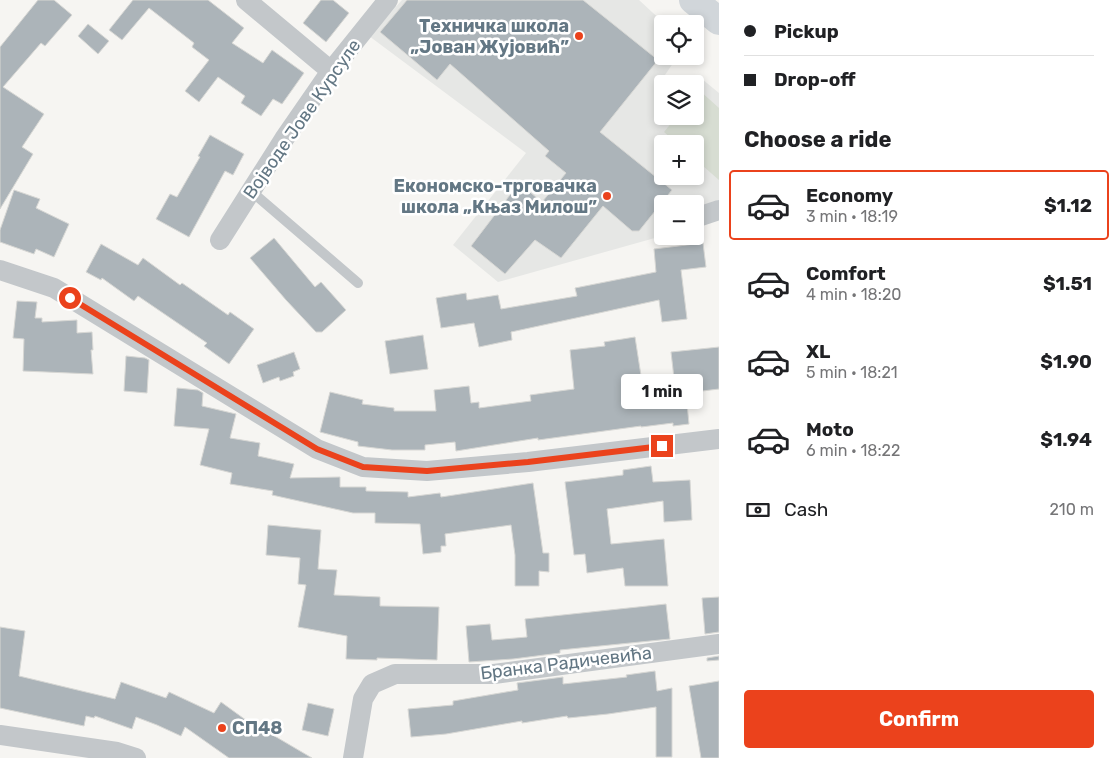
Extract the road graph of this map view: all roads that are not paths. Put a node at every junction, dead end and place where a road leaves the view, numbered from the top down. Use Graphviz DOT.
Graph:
graph roads {
  1 [pos="246,0"];
  2 [pos="388,0"];
  3 [pos="693,0"];
  4 [pos="719,21"];
  5 [pos="331,71"];
  6 [pos="251,191"];
  7 [pos="719,210"];
  8 [pos="704,215"];
  9 [pos="220,240"];
  10 [pos="0,270"];
  11 [pos="358,283"];
  12 [pos="719,439"];
  13 [pos="719,644"];
  14 [pos="0,734"];
  15 [pos="136,758"];
  16 [pos="353,758"];
  1 -- 5 [label="street"];
  2 -- 5 [label="street, Војводе Јове Курсуле"];
  3 -- 4 [label="street"];
  5 -- 6 [label="street, Војводе Јове Курсуле"];
  6 -- 9 [label="street, Војводе Јове Курсуле"];
  6 -- 11 [label="lane"];
  7 -- 8 [label="street"];
  10 -- 12 [label="street"];
  13 -- 16 [label="street, Бранка Радичевића"];
  14 -- 15 [label="street"];
}
